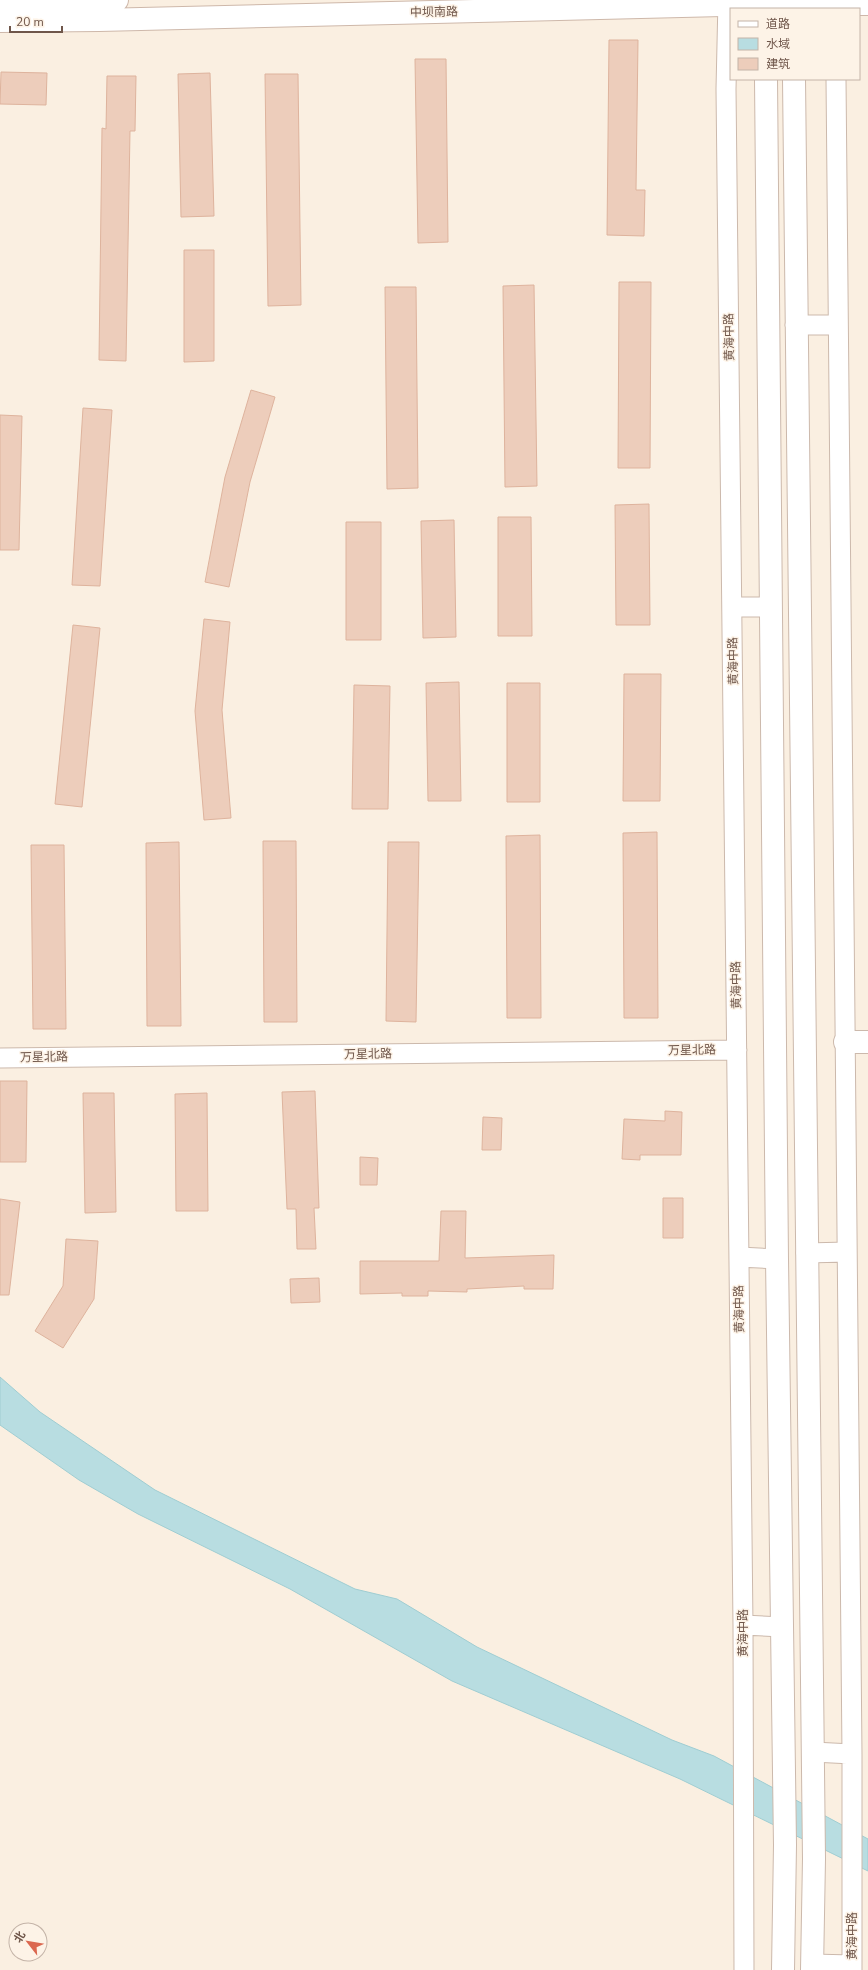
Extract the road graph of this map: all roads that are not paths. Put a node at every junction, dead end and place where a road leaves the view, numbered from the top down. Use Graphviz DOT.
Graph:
graph roads {
  1 [pos="117,0"];
  2 [pos="0,1"];
  3 [pos="728,3"];
  4 [pos="766,4"];
  5 [pos="868,4"];
  6 [pos="793,5"];
  7 [pos="0,21"];
  8 [pos="766,80"];
  9 [pos="794,80"];
  10 [pos="836,80"];
  11 [pos="796,325"];
  12 [pos="838,325"];
  13 [pos="732,607"];
  14 [pos="770,607"];
  15 [pos="844,1042"];
  16 [pos="868,1042"];
  17 [pos="737,1050"];
  18 [pos="0,1058"];
  19 [pos="847,1252"];
  20 [pos="806,1253"];
  21 [pos="739,1257"];
  22 [pos="777,1259"];
  23 [pos="743,1625"];
  24 [pos="782,1627"];
  25 [pos="813,1752"];
  26 [pos="852,1754"];
  27 [pos="812,1967"];
  28 [pos="852,1968"];
  29 [pos="744,1970"];
  30 [pos="783,1970"];
  1 -- 2 [label="street"];
  3 -- 4 [label="street, 中坝南路"];
  3 -- 7 [label="street, 中坝南路"];
  3 -- 13 [label="street, 黄海中路"];
  4 -- 6 [label="street, 中坝南路"];
  5 -- 6 [label="street, 中坝南路"];
  8 -- 14 [label="street"];
  9 -- 11 [label="street"];
  10 -- 12 [label="street, 黄海中路"];
  11 -- 12 [label="street"];
  11 -- 20 [label="street"];
  12 -- 15 [label="street, 黄海中路"];
  13 -- 14 [label="street"];
  13 -- 17 [label="street, 黄海中路"];
  14 -- 22 [label="street"];
  15 -- 16 [label="street"];
  15 -- 19 [label="street, 黄海中路"];
  17 -- 18 [label="street, 万星北路"];
  17 -- 21 [label="street, 黄海中路"];
  19 -- 20 [label="street"];
  19 -- 26 [label="street, 黄海中路"];
  20 -- 25 [label="street"];
  21 -- 22 [label="street"];
  21 -- 23 [label="street, 黄海中路"];
  22 -- 24 [label="street"];
  23 -- 24 [label="street"];
  23 -- 29 [label="street, 黄海中路"];
  24 -- 30 [label="street"];
  25 -- 26 [label="street"];
  25 -- 27 [label="street"];
  26 -- 28 [label="street, 黄海中路"];
  27 -- 28 [label="street"];
}
